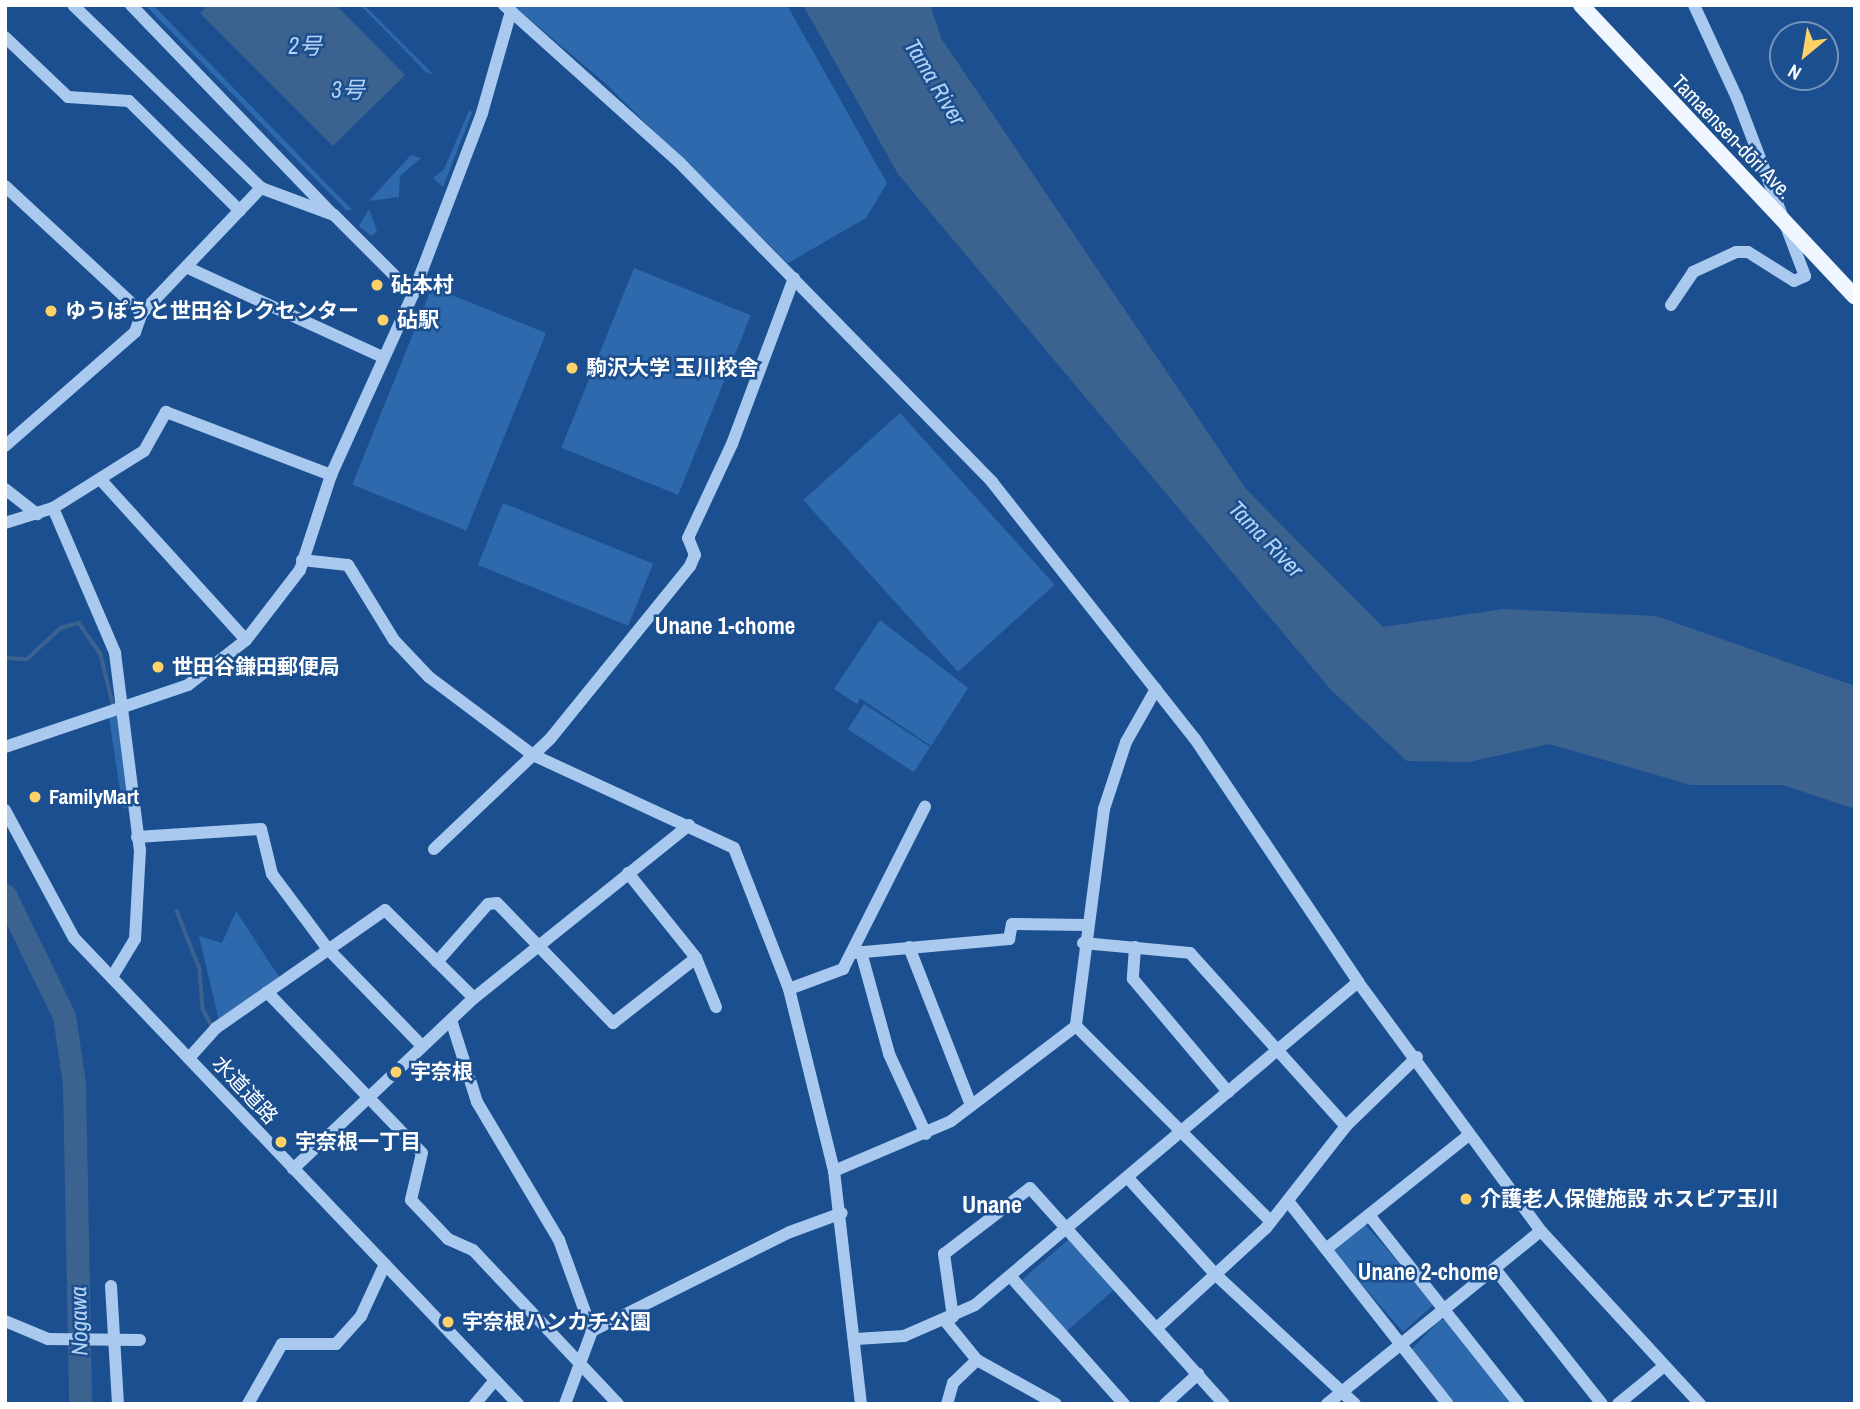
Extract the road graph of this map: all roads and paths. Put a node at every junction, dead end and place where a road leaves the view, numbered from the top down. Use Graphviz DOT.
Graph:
graph roads {
  1 [pos="73,5"];
  2 [pos="131,5"];
  3 [pos="1581,5"];
  4 [pos="1694,5"];
  5 [pos="507,8"];
  6 [pos="5,37"];
  7 [pos="5,186"];
  8 [pos="261,188"];
  9 [pos="240,211"];
  10 [pos="334,215"];
  11 [pos="1790,227"];
  12 [pos="186,267"];
  13 [pos="794,278"];
  14 [pos="413,293"];
  15 [pos="1855,297"];
  16 [pos="1671,305"];
  17 [pos="142,313"];
  18 [pos="383,357"];
  19 [pos="5,446"];
  20 [pos="331,475"];
  21 [pos="100,478"];
  22 [pos="5,489"];
  23 [pos="53,508"];
  24 [pos="37,514"];
  25 [pos="5,523"];
  26 [pos="302,560"];
  27 [pos="246,640"];
  28 [pos="1156,689"];
  29 [pos="122,711"];
  30 [pos="5,747"];
  31 [pos="533,755"];
  32 [pos="925,807"];
  33 [pos="5,810"];
  34 [pos="689,825"];
  35 [pos="137,837"];
  36 [pos="435,849"];
  37 [pos="628,873"];
  38 [pos="1085,925"];
  39 [pos="1083,943"];
  40 [pos="539,945"];
  41 [pos="909,947"];
  42 [pos="1135,947"];
  43 [pos="328,949"];
  44 [pos="857,953"];
  45 [pos="696,958"];
  46 [pos="437,962"];
  47 [pos="113,977"];
  48 [pos="1358,982"];
  49 [pos="789,989"];
  50 [pos="267,992"];
  51 [pos="474,998"];
  52 [pos="716,1007"];
  53 [pos="451,1020"];
  54 [pos="1076,1026"];
  55 [pos="422,1046"];
  56 [pos="1278,1051"];
  57 [pos="1417,1057"];
  58 [pos="189,1058"];
  59 [pos="1228,1092"];
  60 [pos="368,1098"];
  61 [pos="971,1105"];
  62 [pos="1346,1126"];
  63 [pos="1179,1133"];
  64 [pos="926,1135"];
  65 [pos="1469,1135"];
  66 [pos="293,1169"];
  67 [pos="834,1171"];
  68 [pos="1128,1178"];
  69 [pos="1288,1201"];
  70 [pos="842,1213"];
  71 [pos="1369,1215"];
  72 [pos="1271,1222"];
  73 [pos="1068,1228"];
  74 [pos="1541,1231"];
  75 [pos="1326,1250"];
  76 [pos="385,1264"];
  77 [pos="1495,1269"];
  78 [pos="1215,1274"];
  79 [pos="1010,1277"];
  80 [pos="111,1286"];
  81 [pos="1444,1309"];
  82 [pos="950,1320"];
  83 [pos="5,1321"];
  84 [pos="1158,1326"];
  85 [pos="592,1331"];
  86 [pos="115,1337"];
  87 [pos="856,1339"];
  88 [pos="140,1340"];
  89 [pos="1400,1345"];
  90 [pos="578,1359"];
  91 [pos="977,1360"];
  92 [pos="1663,1367"];
  93 [pos="1198,1374"];
  94 [pos="495,1380"];
  95 [pos="1343,1391"];
  96 [pos="118,1404"];
  97 [pos="248,1404"];
  98 [pos="475,1404"];
  99 [pos="518,1404"];
  100 [pos="565,1404"];
  101 [pos="618,1404"];
  102 [pos="861,1404"];
  103 [pos="947,1404"];
  104 [pos="1056,1404"];
  105 [pos="1124,1404"];
  106 [pos="1165,1404"];
  107 [pos="1224,1404"];
  108 [pos="1327,1404"];
  109 [pos="1355,1404"];
  110 [pos="1448,1404"];
  111 [pos="1519,1404"];
  112 [pos="1602,1404"];
  113 [pos="1618,1404"];
  114 [pos="1700,1404"];
  1 -- 8 [label="street"];
  2 -- 10 [label="street"];
  3 -- 11 [label="main road, Tamaensen-dōri Ave."];
  4 -- 11 [label="street"];
  5 -- 13 [label="street"];
  5 -- 14 [label="street"];
  6 -- 9 [label="street"];
  7 -- 17 [label="street"];
  8 -- 9 [label="street"];
  8 -- 10 [label="street"];
  9 -- 12 [label="street"];
  10 -- 14 [label="street"];
  11 -- 15 [label="main road, Tamaensen-dōri Ave."];
  11 -- 16 [label="street"];
  12 -- 17 [label="street"];
  12 -- 18 [label="street"];
  13 -- 28 [label="street"];
  13 -- 31 [label="street"];
  14 -- 18 [label="street"];
  17 -- 19 [label="street"];
  18 -- 20 [label="street"];
  20 -- 21 [label="street"];
  20 -- 26 [label="street"];
  21 -- 23 [label="street"];
  21 -- 27 [label="street"];
  22 -- 24 [label="street"];
  23 -- 24 [label="street"];
  23 -- 29 [label="street"];
  24 -- 25 [label="street"];
  26 -- 27 [label="street"];
  26 -- 31 [label="street"];
  27 -- 29 [label="street"];
  28 -- 38 [label="street"];
  28 -- 48 [label="street"];
  29 -- 30 [label="street"];
  29 -- 35 [label="street"];
  31 -- 34 [label="street"];
  31 -- 36 [label="street"];
  32 -- 44 [label="street"];
  33 -- 47 [label="street, 水道道路"];
  34 -- 37 [label="street"];
  34 -- 49 [label="street"];
  35 -- 43 [label="street"];
  35 -- 47 [label="street"];
  37 -- 40 [label="street"];
  37 -- 45 [label="street"];
  38 -- 39 [label="street"];
  38 -- 41 [label="street"];
  39 -- 42 [label="street"];
  39 -- 54 [label="street"];
  40 -- 45 [label="street"];
  40 -- 46 [label="street"];
  40 -- 51 [label="street"];
  41 -- 44 [label="street"];
  41 -- 61 [label="street"];
  42 -- 56 [label="street"];
  42 -- 59 [label="street"];
  43 -- 46 [label="street"];
  43 -- 50 [label="street"];
  43 -- 55 [label="street"];
  44 -- 49 [label="street"];
  44 -- 64 [label="street"];
  45 -- 52 [label="street"];
  46 -- 51 [label="street"];
  47 -- 58 [label="street, 水道道路"];
  48 -- 56 [label="street"];
  48 -- 57 [label="street"];
  49 -- 67 [label="street"];
  50 -- 58 [label="street"];
  50 -- 60 [label="street"];
  51 -- 53 [label="street"];
  53 -- 55 [label="street"];
  53 -- 85 [label="street"];
  54 -- 61 [label="street"];
  54 -- 63 [label="street"];
  55 -- 60 [label="street"];
  56 -- 59 [label="street"];
  56 -- 62 [label="street"];
  57 -- 62 [label="street"];
  57 -- 65 [label="street"];
  58 -- 66 [label="street, 水道道路"];
  59 -- 63 [label="street"];
  60 -- 66 [label="street"];
  60 -- 90 [label="street"];
  61 -- 64 [label="street"];
  62 -- 69 [label="street"];
  63 -- 68 [label="street"];
  63 -- 72 [label="street"];
  64 -- 67 [label="street"];
  65 -- 71 [label="street"];
  65 -- 74 [label="street"];
  66 -- 76 [label="street, 水道道路"];
  67 -- 70 [label="street"];
  68 -- 73 [label="street"];
  68 -- 78 [label="street"];
  69 -- 72 [label="street"];
  69 -- 75 [label="street"];
  70 -- 85 [label="street"];
  70 -- 87 [label="street"];
  71 -- 75 [label="street"];
  71 -- 81 [label="street"];
  72 -- 78 [label="street"];
  73 -- 79 [label="street"];
  73 -- 82 [label="street"];
  73 -- 84 [label="street"];
  74 -- 77 [label="street"];
  74 -- 92 [label="street"];
  75 -- 89 [label="street"];
  76 -- 94 [label="street, 水道道路"];
  76 -- 97 [label="street"];
  77 -- 81 [label="street"];
  77 -- 112 [label="street"];
  78 -- 84 [label="street"];
  78 -- 95 [label="street"];
  79 -- 82 [label="street"];
  79 -- 105 [label="street"];
  80 -- 86 [label="street"];
  81 -- 89 [label="street"];
  81 -- 111 [label="street"];
  82 -- 87 [label="street"];
  82 -- 91 [label="street"];
  83 -- 86 [label="street"];
  84 -- 93 [label="street"];
  85 -- 90 [label="street"];
  86 -- 88 [label="street"];
  86 -- 96 [label="street"];
  87 -- 102 [label="street"];
  89 -- 95 [label="street"];
  89 -- 110 [label="street"];
  90 -- 100 [label="street"];
  90 -- 101 [label="street"];
  91 -- 103 [label="street"];
  91 -- 104 [label="street"];
  92 -- 113 [label="street"];
  92 -- 114 [label="street"];
  93 -- 106 [label="street"];
  93 -- 107 [label="street"];
  94 -- 98 [label="street"];
  94 -- 99 [label="street, 水道道路"];
  95 -- 108 [label="street"];
  95 -- 109 [label="street"];
}
